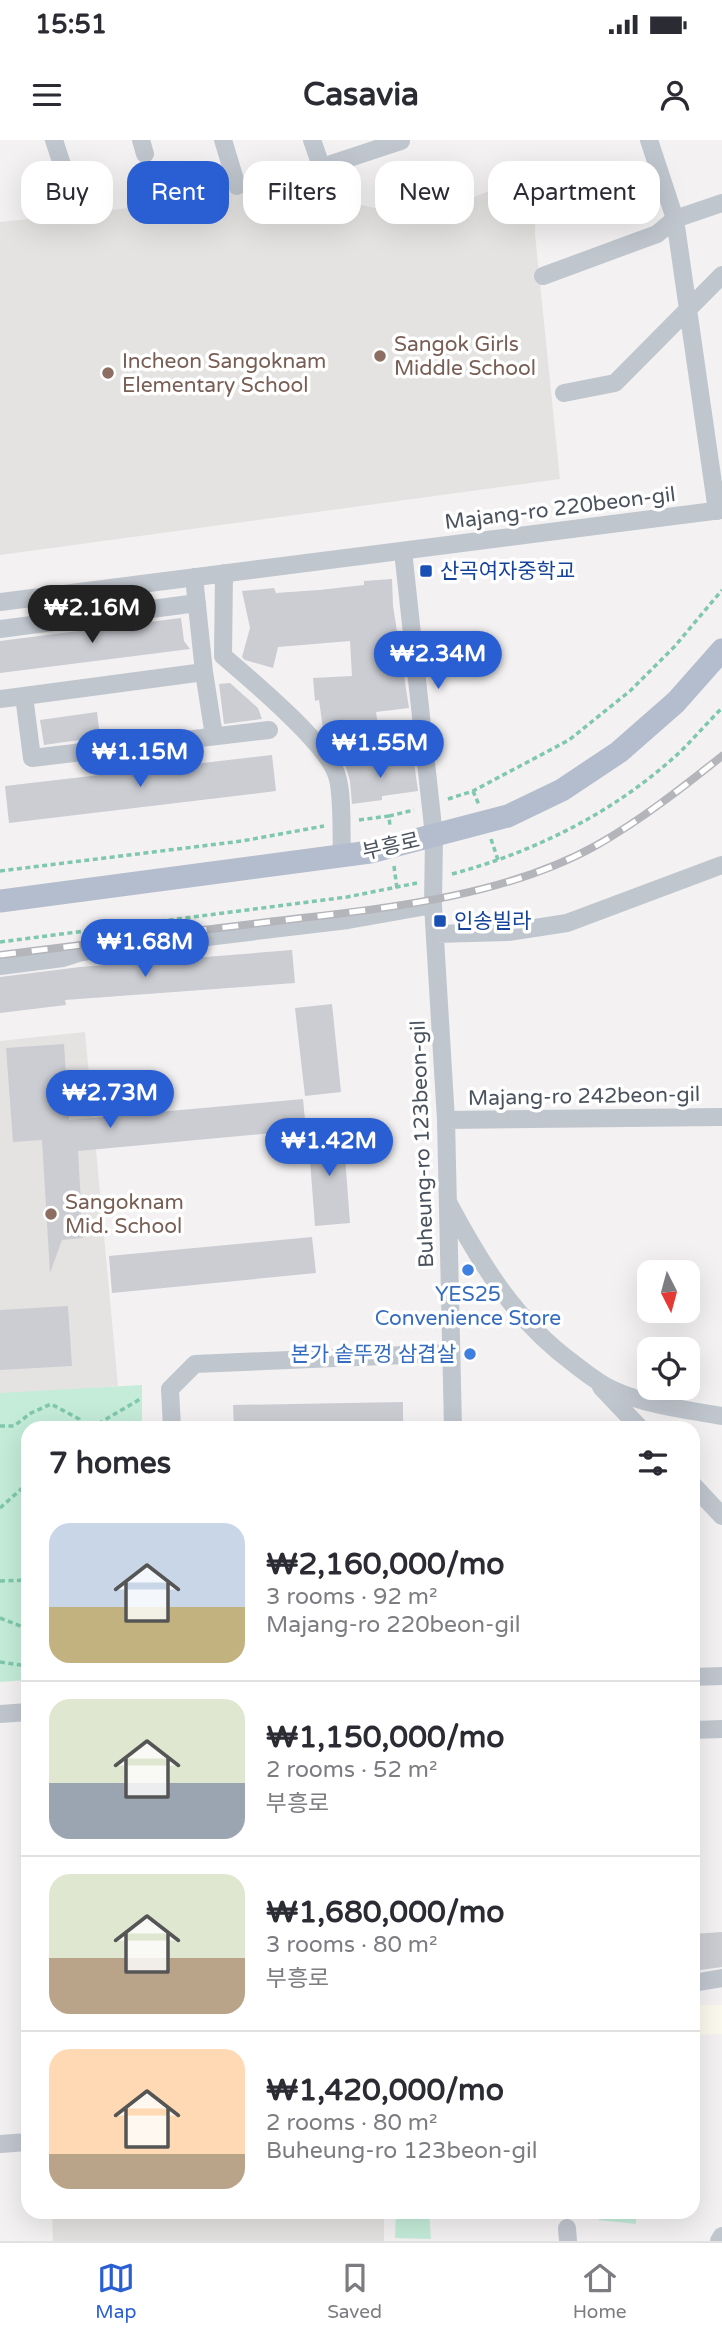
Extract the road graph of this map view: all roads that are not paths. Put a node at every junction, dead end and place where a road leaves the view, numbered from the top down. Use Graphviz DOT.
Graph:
graph roads {
  1 [pos="54,140"];
  2 [pos="223,140"];
  3 [pos="312,140"];
  4 [pos="401,140"];
  5 [pos="649,140"];
  6 [pos="61,161"];
  7 [pos="319,161"];
  8 [pos="339,161"];
  9 [pos="237,186"];
  10 [pos="722,202"];
  11 [pos="675,219"];
  12 [pos="722,275"];
  13 [pos="543,276"];
  14 [pos="688,311"];
  15 [pos="564,393"];
  16 [pos="719,511"];
  17 [pos="403,551"];
  18 [pos="224,573"];
  19 [pos="194,577"];
  20 [pos="0,602"];
  21 [pos="197,603"];
  22 [pos="0,629"];
  23 [pos="722,650"];
  24 [pos="204,672"];
  25 [pos="24,696"];
  26 [pos="0,699"];
  27 [pos="270,730"];
  28 [pos="214,736"];
  29 [pos="434,836"];
  30 [pos="342,856"];
  31 [pos="722,865"];
  32 [pos="0,901"];
  33 [pos="433,905"];
  34 [pos="435,934"];
  35 [pos="0,965"];
  36 [pos="722,1117"];
  37 [pos="446,1121"];
  38 [pos="448,1201"];
  39 [pos="452,1353"];
  40 [pos="595,1380"];
  41 [pos="722,1416"];
  42 [pos="172,1421"];
  43 [pos="453,1421"];
  44 [pos="633,1421"];
  45 [pos="700,1492"];
  46 [pos="722,1516"];
  47 [pos="722,1676"];
  48 [pos="700,1677"];
  49 [pos="21,1712"];
  50 [pos="0,1714"];
  51 [pos="722,1729"];
  52 [pos="700,1730"];
  53 [pos="722,1978"];
  54 [pos="700,1982"];
  55 [pos="21,2142"];
  56 [pos="0,2144"];
  57 [pos="722,2236"];
  58 [pos="719,2241"];
  1 -- 6 [label="street"];
  2 -- 9 [label="street"];
  3 -- 7 [label="street"];
  4 -- 8 [label="street"];
  5 -- 11 [label="street"];
  10 -- 11 [label="street"];
  11 -- 13 [label="street"];
  11 -- 14 [label="street"];
  12 -- 14 [label="street"];
  14 -- 15 [label="street"];
  14 -- 16 [label="street"];
  16 -- 17 [label="street, Majang-ro 220beon-gil"];
  17 -- 18 [label="street, Majang-ro 220beon-gil"];
  17 -- 29 [label="street"];
  18 -- 19 [label="street, Majang-ro 220beon-gil"];
  18 -- 30 [label="street"];
  19 -- 20 [label="street, Majang-ro 220beon-gil"];
  19 -- 21 [label="street"];
  21 -- 22 [label="street"];
  21 -- 24 [label="street"];
  23 -- 29 [label="main road, 부흥로"];
  24 -- 25 [label="street"];
  24 -- 28 [label="street"];
  25 -- 26 [label="street"];
  25 -- 28 [label="street"];
  27 -- 28 [label="street"];
  29 -- 30 [label="main road, 부흥로"];
  29 -- 33 [label="street, Buheung-ro 123beon-gil"];
  30 -- 32 [label="main road, 부흥로"];
  31 -- 34 [label="street"];
  33 -- 34 [label="street, Buheung-ro 123beon-gil"];
  33 -- 35 [label="street"];
  34 -- 37 [label="street, Buheung-ro 123beon-gil"];
  36 -- 37 [label="street, Majang-ro 242beon-gil"];
  37 -- 38 [label="street, Buheung-ro 123beon-gil"];
  38 -- 39 [label="street, Buheung-ro 123beon-gil"];
  38 -- 40 [label="street"];
  39 -- 42 [label="street"];
  39 -- 43 [label="street, Buheung-ro 123beon-gil"];
  40 -- 41 [label="street"];
  40 -- 44 [label="street"];
  45 -- 46 [label="street"];
  47 -- 48 [label="street"];
  49 -- 50 [label="street"];
  51 -- 52 [label="street"];
  53 -- 54 [label="street"];
  55 -- 56 [label="street"];
  57 -- 58 [label="street"];
}
